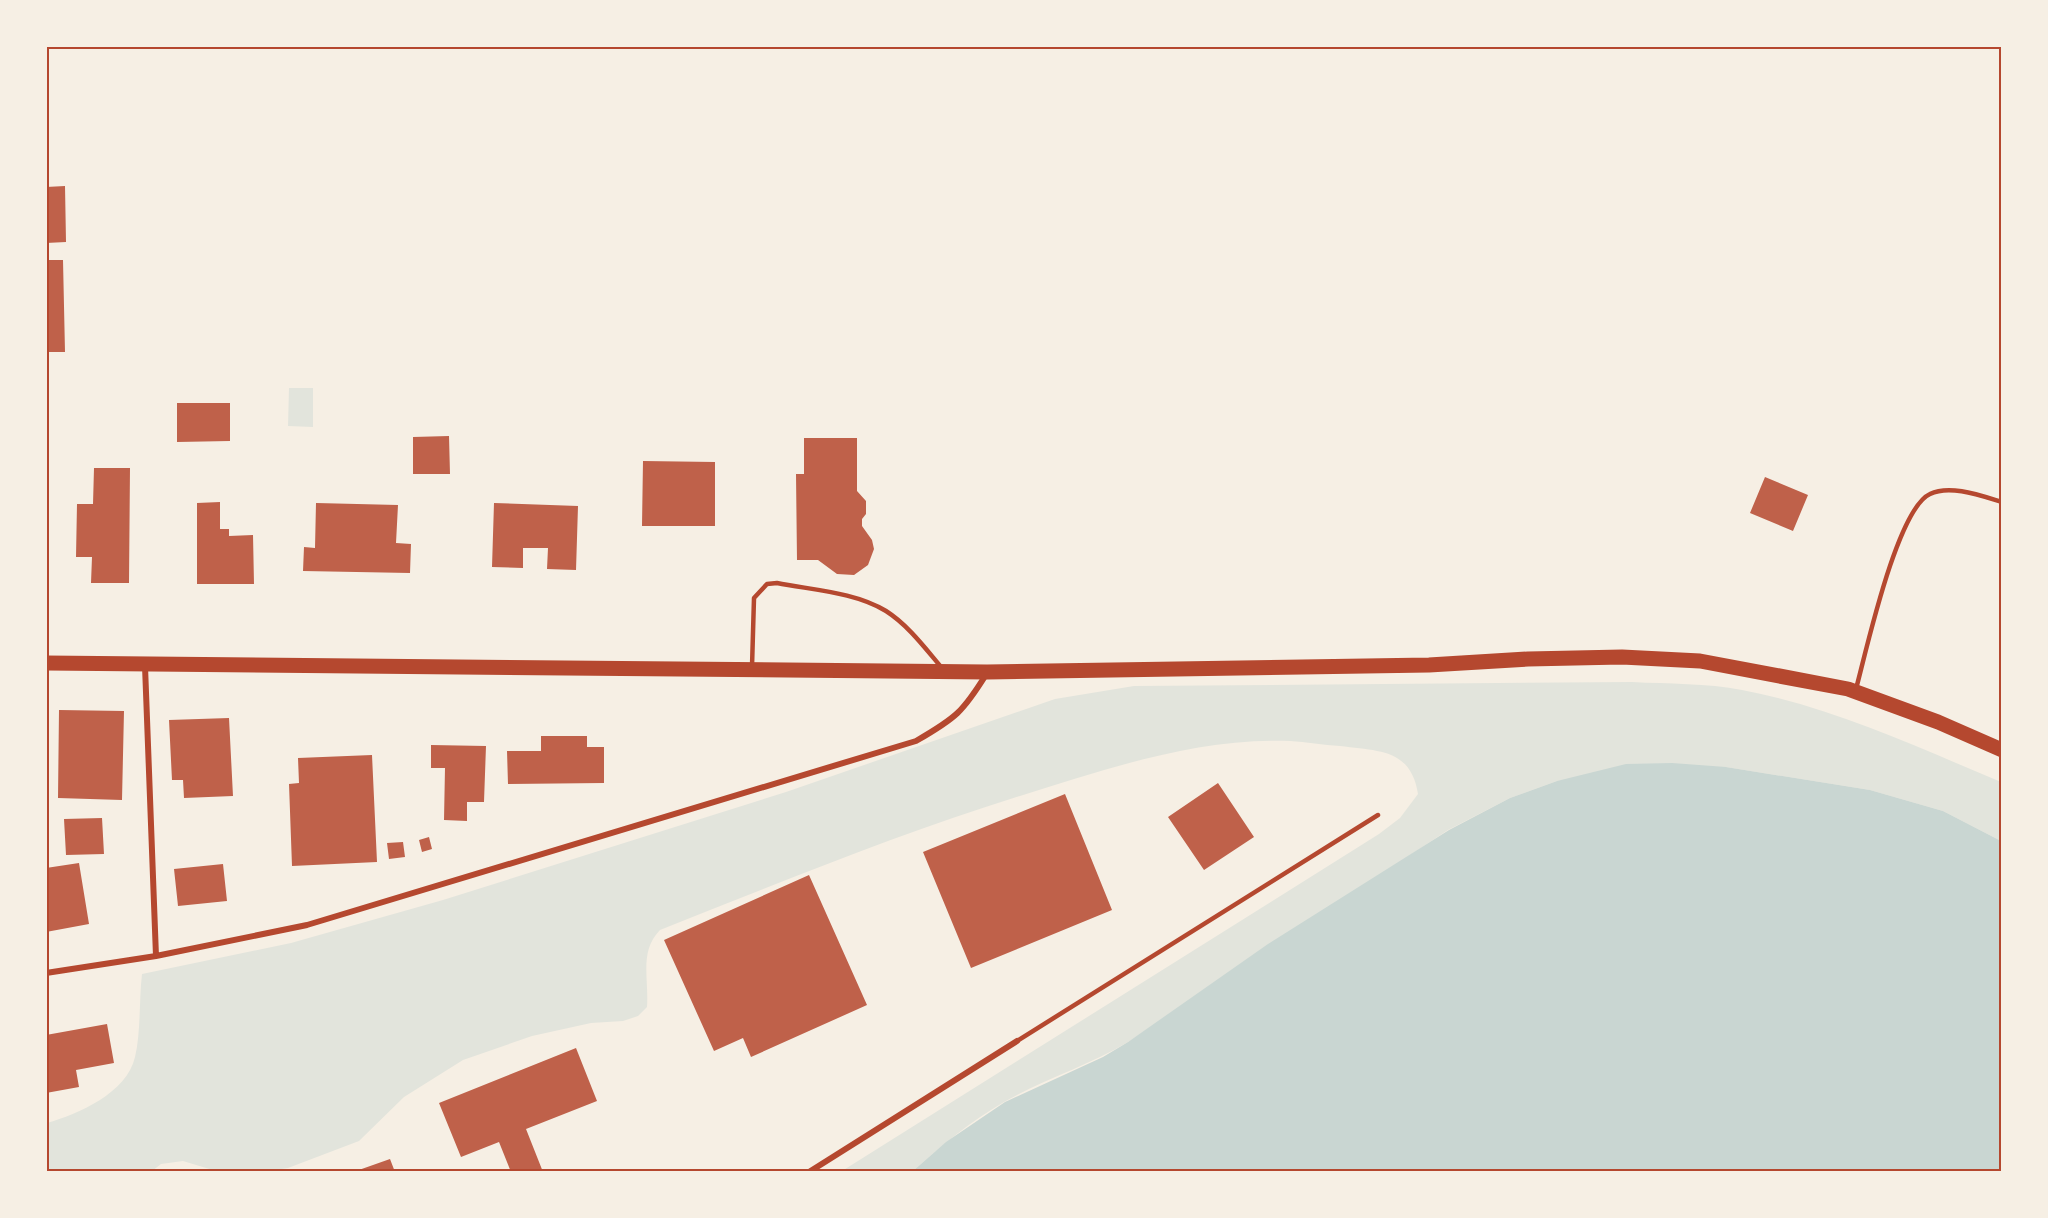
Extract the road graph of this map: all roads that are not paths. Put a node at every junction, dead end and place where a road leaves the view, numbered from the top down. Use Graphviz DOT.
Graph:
graph roads {
  1 [pos="2001,502"];
  2 [pos="46,663"];
  3 [pos="145,664"];
  4 [pos="752,669"];
  5 [pos="946,672"];
  6 [pos="987,672"];
  7 [pos="1855,692"];
  8 [pos="2001,750"];
  9 [pos="1378,814"];
  10 [pos="156,956"];
  11 [pos="46,973"];
  12 [pos="1017,1041"];
  13 [pos="809,1172"];
  1 -- 7 [label="lane"];
  2 -- 3 [label="main road"];
  3 -- 4 [label="main road"];
  3 -- 10 [label="street"];
  4 -- 5 [label="main road"];
  4 -- 5 [label="lane"];
  5 -- 6 [label="main road"];
  6 -- 7 [label="main road"];
  6 -- 10 [label="street"];
  7 -- 8 [label="main road"];
  9 -- 12 [label="lane"];
  10 -- 11 [label="street"];
  12 -- 13 [label="street"];
}
